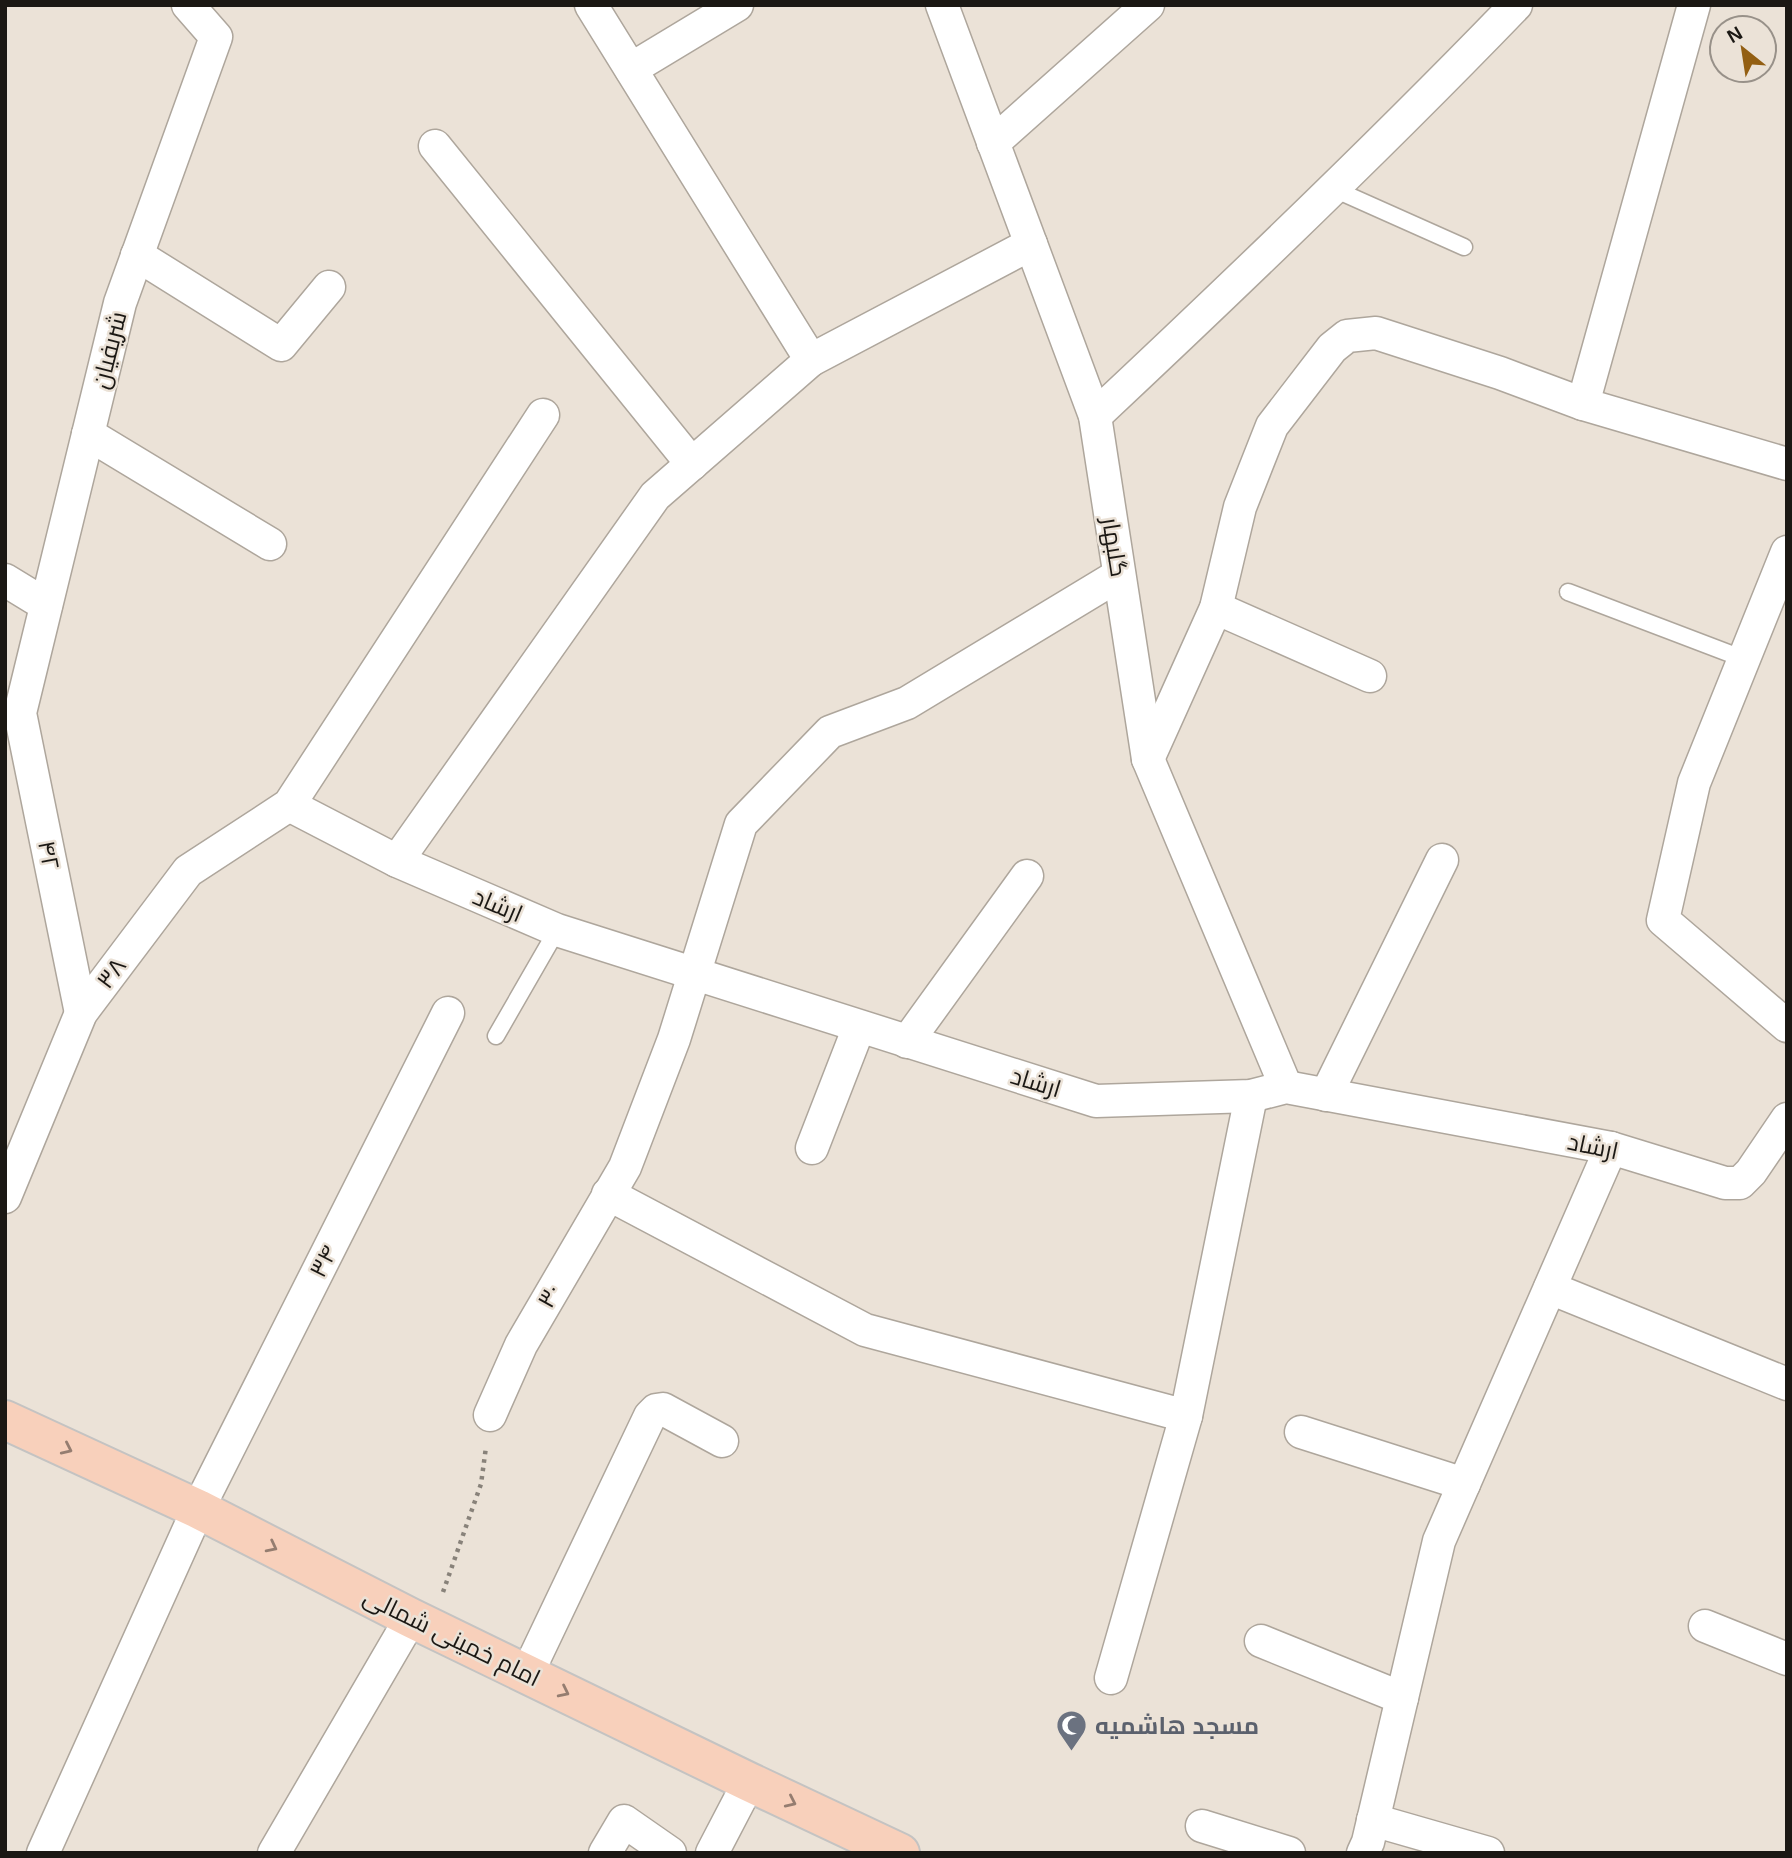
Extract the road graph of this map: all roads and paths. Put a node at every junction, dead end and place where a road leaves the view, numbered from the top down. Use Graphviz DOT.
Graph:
graph roads {
  1 [pos="188,5"];
  2 [pos="591,5"];
  3 [pos="737,5"];
  4 [pos="942,5"];
  5 [pos="1147,5"];
  6 [pos="1516,5"];
  7 [pos="1694,5"];
  8 [pos="631,69"];
  9 [pos="993,143"];
  10 [pos="435,146"];
  11 [pos="1334,189"];
  12 [pos="1031,244"];
  13 [pos="1464,247"];
  14 [pos="137,256"];
  15 [pos="330,287"];
  16 [pos="811,360"];
  17 [pos="1583,404"];
  18 [pos="543,415"];
  19 [pos="1095,416"];
  20 [pos="88,434"];
  21 [pos="692,464"];
  22 [pos="1787,464"];
  23 [pos="270,544"];
  24 [pos="1787,552"];
  25 [pos="1119,575"];
  26 [pos="5,580"];
  27 [pos="1568,592"];
  28 [pos="46,605"];
  29 [pos="1216,608"];
  30 [pos="1744,659"];
  31 [pos="1370,676"];
  32 [pos="13,709"];
  33 [pos="1147,759"];
  34 [pos="289,805"];
  35 [pos="1442,860"];
  36 [pos="397,861"];
  37 [pos="1027,876"];
  38 [pos="557,930"];
  39 [pos="692,975"];
  40 [pos="81,1013"];
  41 [pos="448,1013"];
  42 [pos="1787,1026"];
  43 [pos="859,1027"];
  44 [pos="496,1036"];
  45 [pos="907,1042"];
  46 [pos="1286,1087"];
  47 [pos="1326,1095"];
  48 [pos="1251,1096"];
  49 [pos="1787,1119"];
  50 [pos="812,1148"];
  51 [pos="1611,1149"];
  52 [pos="608,1194"];
  53 [pos="5,1197"];
  54 [pos="1550,1288"];
  55 [pos="1787,1384"];
  56 [pos="490,1415"];
  57 [pos="1186,1416"];
  58 [pos="5,1420"];
  59 [pos="1301,1432"];
  60 [pos="722,1441"];
  61 [pos="1464,1485"];
  62 [pos="198,1509"];
  63 [pos="421,1623"];
  64 [pos="1706,1626"];
  65 [pos="1261,1641"];
  66 [pos="1787,1659"];
  67 [pos="527,1674"];
  68 [pos="1111,1678"];
  69 [pos="1402,1698"];
  70 [pos="749,1782"];
  71 [pos="1373,1820"];
  72 [pos="1202,1826"];
  73 [pos="43,1853"];
  74 [pos="274,1853"];
  75 [pos="605,1853"];
  76 [pos="670,1853"];
  77 [pos="712,1853"];
  78 [pos="900,1853"];
  79 [pos="1289,1853"];
  80 [pos="1363,1853"];
  81 [pos="1489,1853"];
  1 -- 14 [label="street, شریفیان"];
  2 -- 8 [label="street"];
  3 -- 8 [label="street"];
  4 -- 9 [label="street, گلبهار"];
  5 -- 9 [label="street"];
  6 -- 11 [label="street"];
  7 -- 17 [label="street"];
  8 -- 16 [label="street"];
  9 -- 12 [label="street, گلبهار"];
  10 -- 21 [label="street"];
  11 -- 13 [label="lane"];
  11 -- 19 [label="street"];
  12 -- 16 [label="street"];
  12 -- 19 [label="street, گلبهار"];
  14 -- 15 [label="street"];
  14 -- 20 [label="street, شریفیان"];
  16 -- 21 [label="street"];
  17 -- 22 [label="street"];
  17 -- 29 [label="street"];
  18 -- 34 [label="street"];
  19 -- 25 [label="street, گلبهار"];
  20 -- 23 [label="street"];
  20 -- 28 [label="street, شریفیان"];
  21 -- 36 [label="street"];
  24 -- 30 [label="street"];
  25 -- 33 [label="street, گلبهار"];
  25 -- 39 [label="street, ۳۰"];
  26 -- 28 [label="street"];
  27 -- 30 [label="lane"];
  28 -- 32 [label="street, شریفیان"];
  29 -- 31 [label="street"];
  29 -- 33 [label="street"];
  30 -- 42 [label="street"];
  32 -- 40 [label="street, ۴۲"];
  33 -- 46 [label="street, گلبهار"];
  34 -- 36 [label="street, ارشاد"];
  34 -- 40 [label="street, ۳۸"];
  35 -- 47 [label="street"];
  36 -- 38 [label="street, ارشاد"];
  37 -- 45 [label="street"];
  38 -- 39 [label="street, ارشاد"];
  38 -- 44 [label="lane"];
  39 -- 43 [label="street, ارشاد"];
  39 -- 52 [label="street, ۳۰"];
  40 -- 53 [label="street, ۳۸"];
  41 -- 62 [label="street, ۳۴"];
  43 -- 45 [label="street, ارشاد"];
  43 -- 50 [label="street"];
  45 -- 48 [label="street, ارشاد"];
  46 -- 47 [label="street, ارشاد"];
  46 -- 48 [label="street, ارشاد"];
  47 -- 51 [label="street, ارشاد"];
  48 -- 57 [label="street"];
  49 -- 51 [label="street, ارشاد"];
  51 -- 54 [label="street"];
  52 -- 56 [label="street, ۳۰"];
  52 -- 57 [label="street"];
  54 -- 55 [label="street"];
  54 -- 61 [label="street"];
  56 -- 63 [label="path"];
  57 -- 68 [label="street"];
  58 -- 62 [label="main road, امام خمینی شمالی, one-way"];
  59 -- 61 [label="street"];
  60 -- 67 [label="street"];
  61 -- 69 [label="street"];
  62 -- 63 [label="main road, امام خمینی شمالی, one-way"];
  62 -- 73 [label="street, ۳۴"];
  63 -- 67 [label="main road, امام خمینی شمالی"];
  63 -- 74 [label="street"];
  64 -- 66 [label="street"];
  65 -- 69 [label="street"];
  67 -- 70 [label="main road, امام خمینی شمالی, one-way"];
  69 -- 71 [label="street"];
  70 -- 77 [label="street"];
  70 -- 78 [label="main road, امام خمینی شمالی, one-way"];
  71 -- 80 [label="street"];
  71 -- 81 [label="street"];
  72 -- 79 [label="street"];
  75 -- 76 [label="street"];
}
